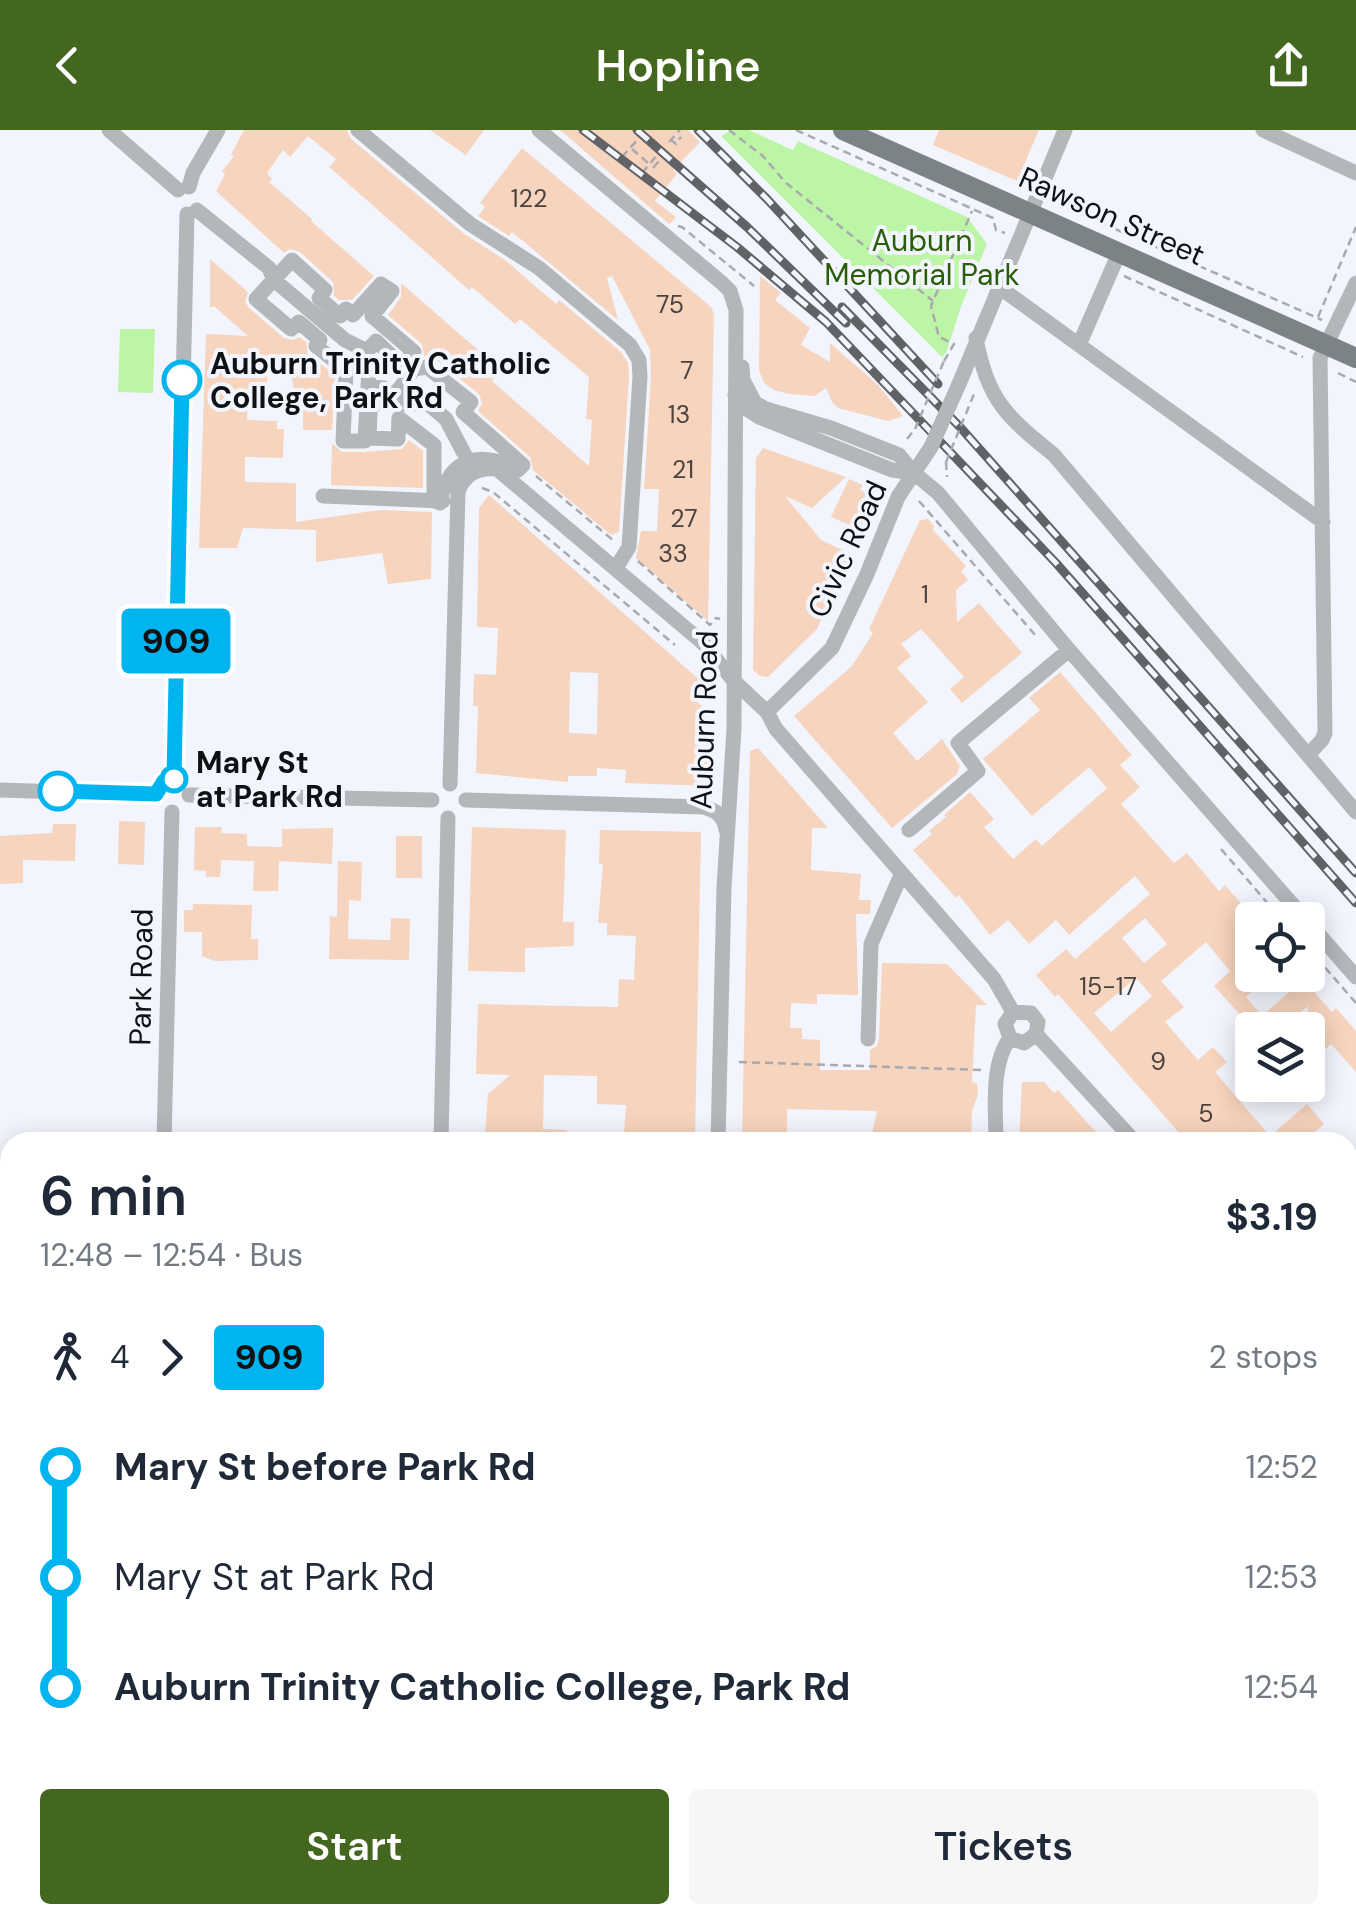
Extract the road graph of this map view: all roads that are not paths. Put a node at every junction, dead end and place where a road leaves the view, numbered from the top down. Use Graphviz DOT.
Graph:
graph roads {
  1 [pos="109,130"];
  2 [pos="218,130"];
  3 [pos="358,130"];
  4 [pos="538,130"];
  5 [pos="843,130"];
  6 [pos="1066,130"];
  7 [pos="1263,130"];
  8 [pos="1356,173"];
  9 [pos="184,189"];
  10 [pos="192,212"];
  11 [pos="1030,213"];
  12 [pos="1115,261"];
  13 [pos="271,274"];
  14 [pos="1356,283"];
  15 [pos="999,287"];
  16 [pos="976,338"];
  17 [pos="736,343"];
  18 [pos="1079,346"];
  19 [pos="1329,346"];
  20 [pos="367,351"];
  21 [pos="1356,358"];
  22 [pos="404,383"];
  23 [pos="735,395"];
  24 [pos="370,403"];
  25 [pos="428,404"];
  26 [pos="759,417"];
  27 [pos="737,435"];
  28 [pos="468,462"];
  29 [pos="914,473"];
  30 [pos="322,496"];
  31 [pos="442,501"];
  32 [pos="1323,522"];
  33 [pos="616,568"];
  34 [pos="735,635"];
  35 [pos="702,642"];
  36 [pos="1069,650"];
  37 [pos="734,681"];
  38 [pos="767,712"];
  39 [pos="1308,755"];
  40 [pos="174,779"];
  41 [pos="450,784"];
  42 [pos="0,790"];
  43 [pos="156,794"];
  44 [pos="189,796"];
  45 [pos="432,800"];
  46 [pos="466,800"];
  47 [pos="172,812"];
  48 [pos="1356,812"];
  49 [pos="448,818"];
  50 [pos="909,830"];
  51 [pos="727,834"];
  52 [pos="902,875"];
  53 [pos="1290,902"];
  54 [pos="1325,942"];
  55 [pos="1356,977"];
  56 [pos="1014,1012"];
  57 [pos="1036,1034"];
  58 [pos="1010,1038"];
  59 [pos="868,1039"];
  60 [pos="164,1132"];
  61 [pos="442,1132"];
  62 [pos="718,1132"];
  63 [pos="996,1132"];
  64 [pos="1126,1132"];
  1 -- 9 [label="street"];
  2 -- 9 [label="street"];
  3 -- 33 [label="street"];
  4 -- 17 [label="street, Auburn Road"];
  5 -- 11 [label="main road, Rawson Street"];
  6 -- 11 [label="street, Civic Road"];
  7 -- 8 [label="street"];
  9 -- 10 [label="street"];
  10 -- 13 [label="street"];
  10 -- 40 [label="street"];
  11 -- 12 [label="main road, Rawson Street"];
  11 -- 15 [label="street, Civic Road"];
  12 -- 18 [label="street"];
  12 -- 19 [label="main road, Rawson Street"];
  13 -- 20 [label="street"];
  13 -- 20 [label="street"];
  13 -- 20 [label="street"];
  14 -- 19 [label="street"];
  15 -- 16 [label="street, Civic Road"];
  15 -- 18 [label="street"];
  16 -- 29 [label="street, Civic Road, bridge"];
  16 -- 39 [label="street"];
  17 -- 23 [label="street, Auburn Road"];
  17 -- 29 [label="street"];
  18 -- 32 [label="street"];
  19 -- 21 [label="main road, Rawson Street"];
  19 -- 32 [label="street"];
  22 -- 24 [label="street"];
  22 -- 25 [label="street"];
  22 -- 28 [label="street"];
  23 -- 26 [label="street"];
  23 -- 27 [label="street, Auburn Road"];
  24 -- 25 [label="street"];
  24 -- 31 [label="street"];
  25 -- 28 [label="street"];
  26 -- 27 [label="street"];
  26 -- 29 [label="street"];
  27 -- 34 [label="street, Auburn Road"];
  28 -- 31 [label="street"];
  29 -- 36 [label="street"];
  29 -- 38 [label="street, Civic Road"];
  30 -- 31 [label="street"];
  31 -- 33 [label="street"];
  31 -- 41 [label="street"];
  32 -- 39 [label="street"];
  33 -- 35 [label="street"];
  34 -- 35 [label="street"];
  34 -- 37 [label="street, Auburn Road"];
  35 -- 37 [label="street"];
  36 -- 50 [label="street"];
  36 -- 53 [label="street"];
  37 -- 38 [label="street"];
  37 -- 51 [label="street, Auburn Road"];
  38 -- 52 [label="street"];
  39 -- 48 [label="street"];
  40 -- 43 [label="street"];
  40 -- 44 [label="street"];
  41 -- 45 [label="street"];
  41 -- 46 [label="street"];
  42 -- 43 [label="street"];
  43 -- 47 [label="street"];
  44 -- 45 [label="street"];
  44 -- 47 [label="street"];
  45 -- 49 [label="street"];
  46 -- 49 [label="street"];
  46 -- 51 [label="street"];
  47 -- 60 [label="street, Park Road"];
  49 -- 61 [label="street"];
  51 -- 62 [label="street, Auburn Road"];
  52 -- 56 [label="street"];
  52 -- 59 [label="street"];
  54 -- 55 [label="street"];
  56 -- 57 [label="street"];
  56 -- 58 [label="street"];
  57 -- 58 [label="street"];
  57 -- 64 [label="street"];
  58 -- 63 [label="street"];
}
